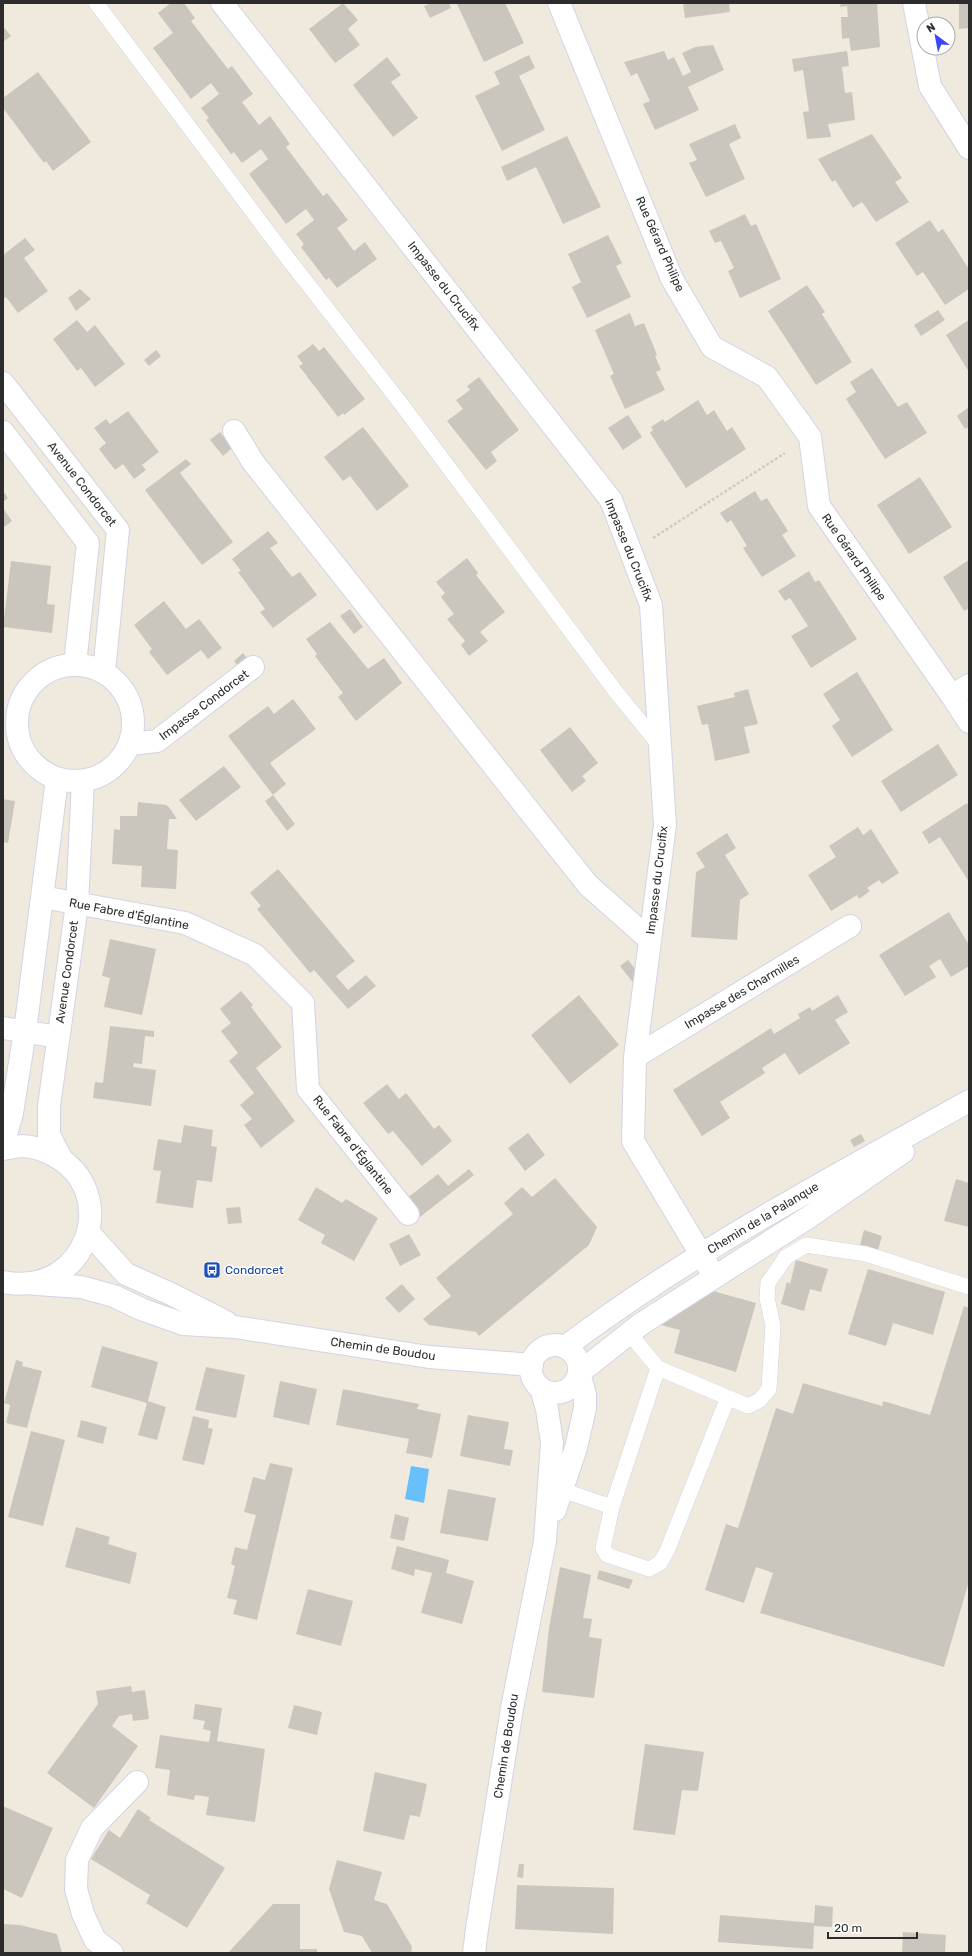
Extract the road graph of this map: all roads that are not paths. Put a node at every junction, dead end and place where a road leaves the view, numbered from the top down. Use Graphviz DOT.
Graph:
graph roads {
  1 [pos="96,3"];
  2 [pos="222,3"];
  3 [pos="559,3"];
  4 [pos="914,3"];
  5 [pos="969,148"];
  6 [pos="3,383"];
  7 [pos="234,431"];
  8 [pos="3,432"];
  9 [pos="75,664"];
  10 [pos="253,667"];
  11 [pos="104,672"];
  12 [pos="960,691"];
  13 [pos="969,722"];
  14 [pos="11,740"];
  15 [pos="130,744"];
  16 [pos="660,746"];
  17 [pos="57,779"];
  18 [pos="83,781"];
  19 [pos="42,897"];
  20 [pos="77,904"];
  21 [pos="850,926"];
  22 [pos="650,940"];
  23 [pos="3,1028"];
  24 [pos="25,1031"];
  25 [pos="58,1037"];
  26 [pos="635,1057"];
  27 [pos="969,1101"];
  28 [pos="969,1107"];
  29 [pos="3,1145"];
  30 [pos="3,1149"];
  31 [pos="62,1160"];
  32 [pos="408,1214"];
  33 [pos="88,1232"];
  34 [pos="701,1255"];
  35 [pos="714,1276"];
  36 [pos="3,1282"];
  37 [pos="36,1284"];
  38 [pos="969,1287"];
  39 [pos="235,1326"];
  40 [pos="629,1333"];
  41 [pos="565,1347"];
  42 [pos="532,1365"];
  43 [pos="658,1368"];
  44 [pos="579,1373"];
  45 [pos="541,1388"];
  46 [pos="728,1397"];
  47 [pos="562,1490"];
  48 [pos="612,1507"];
  49 [pos="545,1541"];
  50 [pos="136,1782"];
  51 [pos="112,1953"];
  52 [pos="474,1953"];
  1 -- 16 [label="lane"];
  2 -- 16 [label="street, Impasse du Crucifix"];
  3 -- 12 [label="street, Rue Gérard Philipe"];
  4 -- 5 [label="street"];
  6 -- 11 [label="street, Avenue Condorcet"];
  7 -- 22 [label="street"];
  8 -- 9 [label="street"];
  9 -- 11 [label="street"];
  9 -- 14 [label="street"];
  10 -- 15 [label="street, Impasse Condorcet"];
  11 -- 15 [label="street"];
  12 -- 13 [label="street, Rue Gérard Philipe"];
  14 -- 17 [label="street"];
  15 -- 18 [label="street"];
  16 -- 22 [label="street, Impasse du Crucifix"];
  17 -- 18 [label="street"];
  17 -- 19 [label="street"];
  18 -- 20 [label="street, Avenue Condorcet"];
  19 -- 20 [label="street, Rue Fabre d'Églantine"];
  19 -- 24 [label="street"];
  20 -- 25 [label="street, Avenue Condorcet"];
  20 -- 32 [label="street, Rue Fabre d'Églantine"];
  21 -- 26 [label="street, Impasse des Charmilles"];
  22 -- 26 [label="street, Impasse du Crucifix"];
  23 -- 24 [label="street"];
  24 -- 25 [label="street"];
  24 -- 29 [label="street"];
  25 -- 31 [label="street, Avenue Condorcet"];
  26 -- 34 [label="street, Impasse du Crucifix"];
  27 -- 34 [label="street, Chemin de la Palanque"];
  28 -- 35 [label="street, Chemin de la Palanque"];
  30 -- 31 [label="street"];
  31 -- 33 [label="street"];
  33 -- 37 [label="street"];
  33 -- 39 [label="street, Chemin de Boudou"];
  34 -- 35 [label="street, Impasse du Crucifix"];
  34 -- 41 [label="street, Chemin de la Palanque"];
  35 -- 40 [label="street, Chemin de la Palanque"];
  36 -- 37 [label="street"];
  37 -- 39 [label="street, Chemin de Boudou"];
  38 -- 46 [label="lane"];
  39 -- 42 [label="street, Chemin de Boudou"];
  40 -- 43 [label="lane"];
  40 -- 44 [label="street, Chemin de la Palanque"];
  41 -- 42 [label="street"];
  41 -- 44 [label="street"];
  42 -- 45 [label="street"];
  43 -- 46 [label="lane"];
  43 -- 48 [label="lane"];
  44 -- 45 [label="street"];
  44 -- 47 [label="street, Chemin de Boudou"];
  45 -- 49 [label="street, Chemin de Boudou"];
  46 -- 48 [label="lane"];
  47 -- 48 [label="lane"];
  47 -- 49 [label="street, Chemin de Boudou"];
  49 -- 52 [label="street, Chemin de Boudou"];
  50 -- 51 [label="street"];
}
